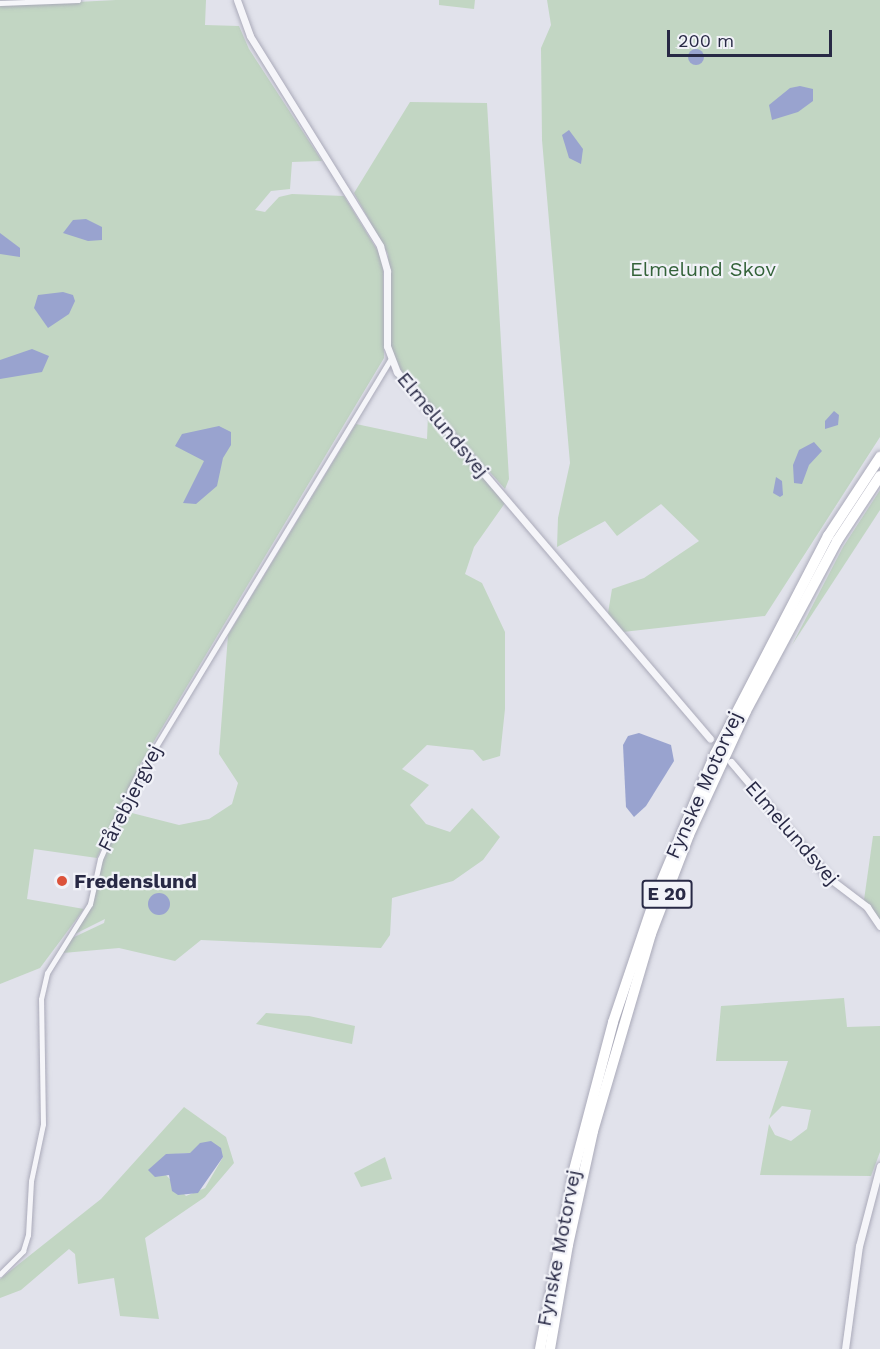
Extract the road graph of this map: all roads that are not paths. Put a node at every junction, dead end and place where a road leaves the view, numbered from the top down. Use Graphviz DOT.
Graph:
graph roads {
  1 [pos="78,0"];
  2 [pos="237,0"];
  3 [pos="0,3"];
  4 [pos="390,360"];
  5 [pos="880,457"];
  6 [pos="880,476"];
  7 [pos="710,739"];
  8 [pos="731,762"];
  9 [pos="880,926"];
  10 [pos="880,1166"];
  11 [pos="0,1274"];
  12 [pos="540,1349"];
  13 [pos="550,1349"];
  14 [pos="845,1349"];
  1 -- 3 [label="street"];
  2 -- 4 [label="street, Elmelundsvej"];
  4 -- 7 [label="street, Elmelundsvej"];
  4 -- 11 [label="street, Fårebjergvej"];
  5 -- 12 [label="highway, Fynske Motorvej / E 20"];
  6 -- 13 [label="highway, Fynske Motorvej / E 20"];
  8 -- 9 [label="street, Elmelundsvej"];
  10 -- 14 [label="street"];
}
